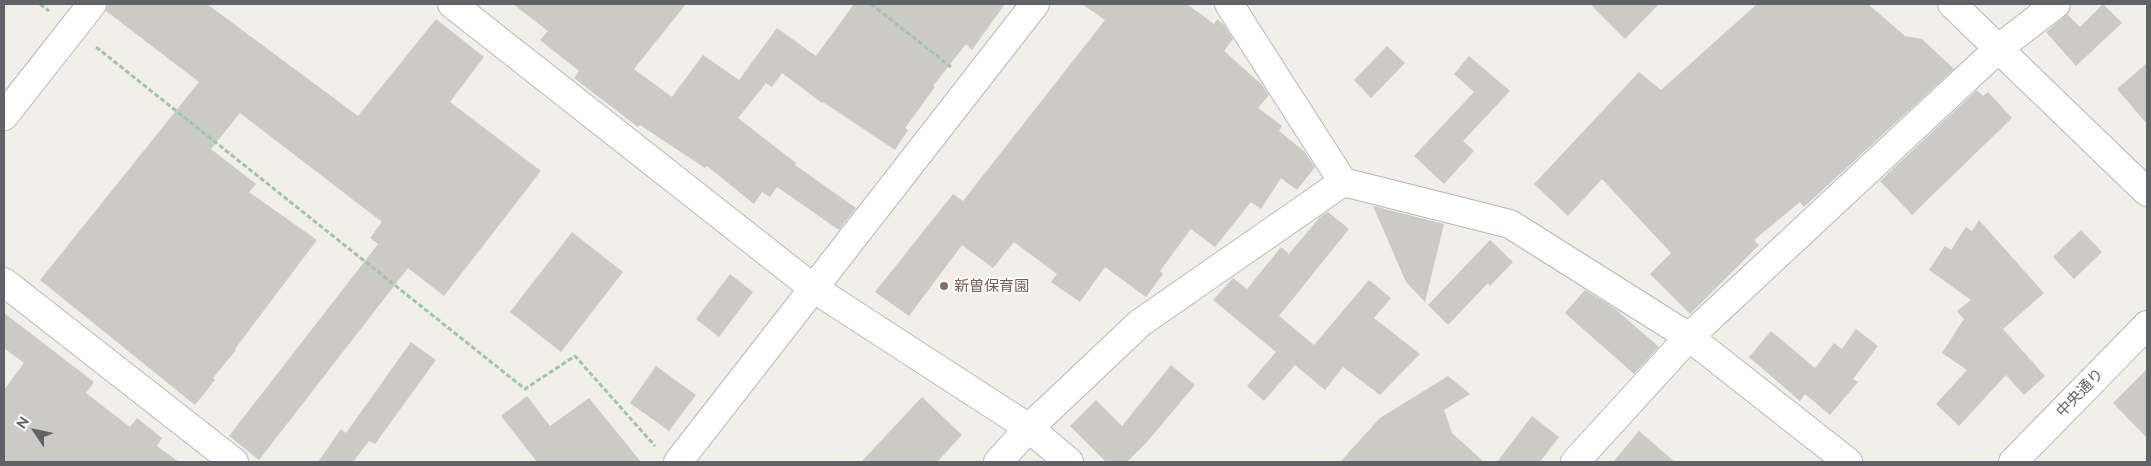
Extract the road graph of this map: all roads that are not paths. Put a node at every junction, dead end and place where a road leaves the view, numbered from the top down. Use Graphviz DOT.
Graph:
graph roads {
  1 [pos="92,4"];
  2 [pos="452,4"];
  3 [pos="1035,4"];
  4 [pos="1229,4"];
  5 [pos="1952,4"];
  6 [pos="2056,4"];
  7 [pos="1999,48"];
  8 [pos="4,116"];
  9 [pos="1343,182"];
  10 [pos="2147,192"];
  11 [pos="4,282"];
  12 [pos="813,288"];
  13 [pos="2147,325"];
  14 [pos="1688,337"];
  15 [pos="1029,428"];
  16 [pos="667,455"];
  17 [pos="234,462"];
  18 [pos="998,462"];
  19 [pos="1069,462"];
  20 [pos="1575,462"];
  21 [pos="1848,462"];
  22 [pos="2013,462"];
  1 -- 8 [label="street"];
  2 -- 12 [label="street"];
  3 -- 12 [label="street"];
  4 -- 9 [label="street"];
  5 -- 7 [label="street"];
  6 -- 7 [label="street"];
  7 -- 10 [label="street"];
  7 -- 14 [label="street"];
  9 -- 14 [label="street"];
  9 -- 15 [label="street"];
  11 -- 17 [label="street"];
  12 -- 15 [label="street"];
  12 -- 16 [label="street"];
  13 -- 22 [label="street, 中央通り"];
  14 -- 20 [label="street"];
  14 -- 21 [label="street"];
  15 -- 18 [label="street"];
  15 -- 19 [label="street"];
}
